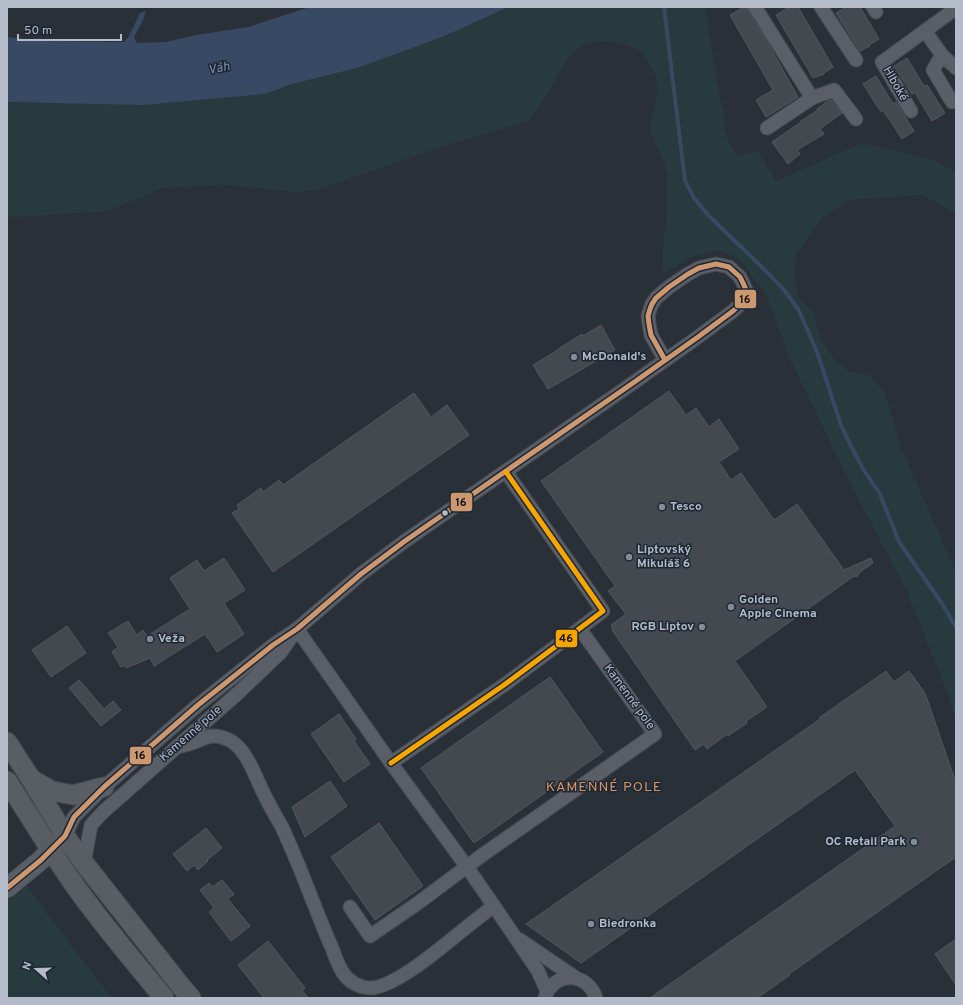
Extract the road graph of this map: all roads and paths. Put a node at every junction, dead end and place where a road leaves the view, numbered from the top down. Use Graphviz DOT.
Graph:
graph roads {
  1 [pos="756,7"];
  2 [pos="821,7"];
  3 [pos="952,10"];
  4 [pos="926,31"];
  5 [pos="942,55"];
  6 [pos="856,60"];
  7 [pos="956,68"];
  8 [pos="812,98"];
  9 [pos="952,102"];
  10 [pos="911,111"];
  11 [pos="856,119"];
  12 [pos="767,128"];
  13 [pos="665,360"];
  14 [pos="506,472"];
  15 [pos="297,629"];
  16 [pos="580,629"];
  17 [pos="7,742"];
  18 [pos="177,747"];
  19 [pos="391,763"];
  20 [pos="31,779"];
  21 [pos="7,781"];
  22 [pos="104,787"];
  23 [pos="91,825"];
  24 [pos="65,836"];
  25 [pos="50,850"];
  26 [pos="84,863"];
  27 [pos="467,867"];
  28 [pos="24,874"];
  29 [pos="73,883"];
  30 [pos="7,888"];
  31 [pos="494,906"];
  32 [pos="350,907"];
  33 [pos="514,936"];
  34 [pos="576,978"];
  35 [pos="546,995"];
  36 [pos="164,998"];
  37 [pos="191,998"];
  38 [pos="596,998"];
  1 -- 8 [label="street"];
  2 -- 6 [label="street"];
  3 -- 4 [label="street, Hlboké"];
  4 -- 5 [label="street"];
  4 -- 10 [label="street, Hlboké"];
  5 -- 7 [label="street"];
  5 -- 9 [label="street"];
  8 -- 11 [label="street"];
  8 -- 12 [label="street"];
  13 -- 13 [label="street, Kamenné pole"];
  13 -- 14 [label="street, Kamenné pole"];
  14 -- 15 [label="street, Kamenné pole"];
  14 -- 16 [label="street"];
  15 -- 18 [label="street, Kamenné pole"];
  15 -- 19 [label="street"];
  15 -- 22 [label="street, Kamenné pole"];
  16 -- 19 [label="street"];
  16 -- 27 [label="street, Kamenné pole"];
  17 -- 20 [label="main road"];
  18 -- 23 [label="street, Kamenné pole"];
  18 -- 31 [label="street"];
  19 -- 27 [label="street"];
  20 -- 22 [label="main road"];
  20 -- 24 [label="main road"];
  21 -- 25 [label="main road"];
  22 -- 24 [label="street, Kamenné pole"];
  23 -- 24 [label="street"];
  23 -- 26 [label="street"];
  24 -- 25 [label="main road"];
  24 -- 26 [label="main road"];
  25 -- 28 [label="main road"];
  25 -- 29 [label="main road"];
  26 -- 37 [label="main road"];
  27 -- 31 [label="street"];
  27 -- 32 [label="street, Kamenné pole"];
  28 -- 29 [label="main road"];
  28 -- 30 [label="main road"];
  29 -- 36 [label="main road"];
  31 -- 33 [label="street"];
  33 -- 34 [label="street"];
  33 -- 35 [label="street"];
  34 -- 35 [label="street"];
  34 -- 38 [label="street"];
}
